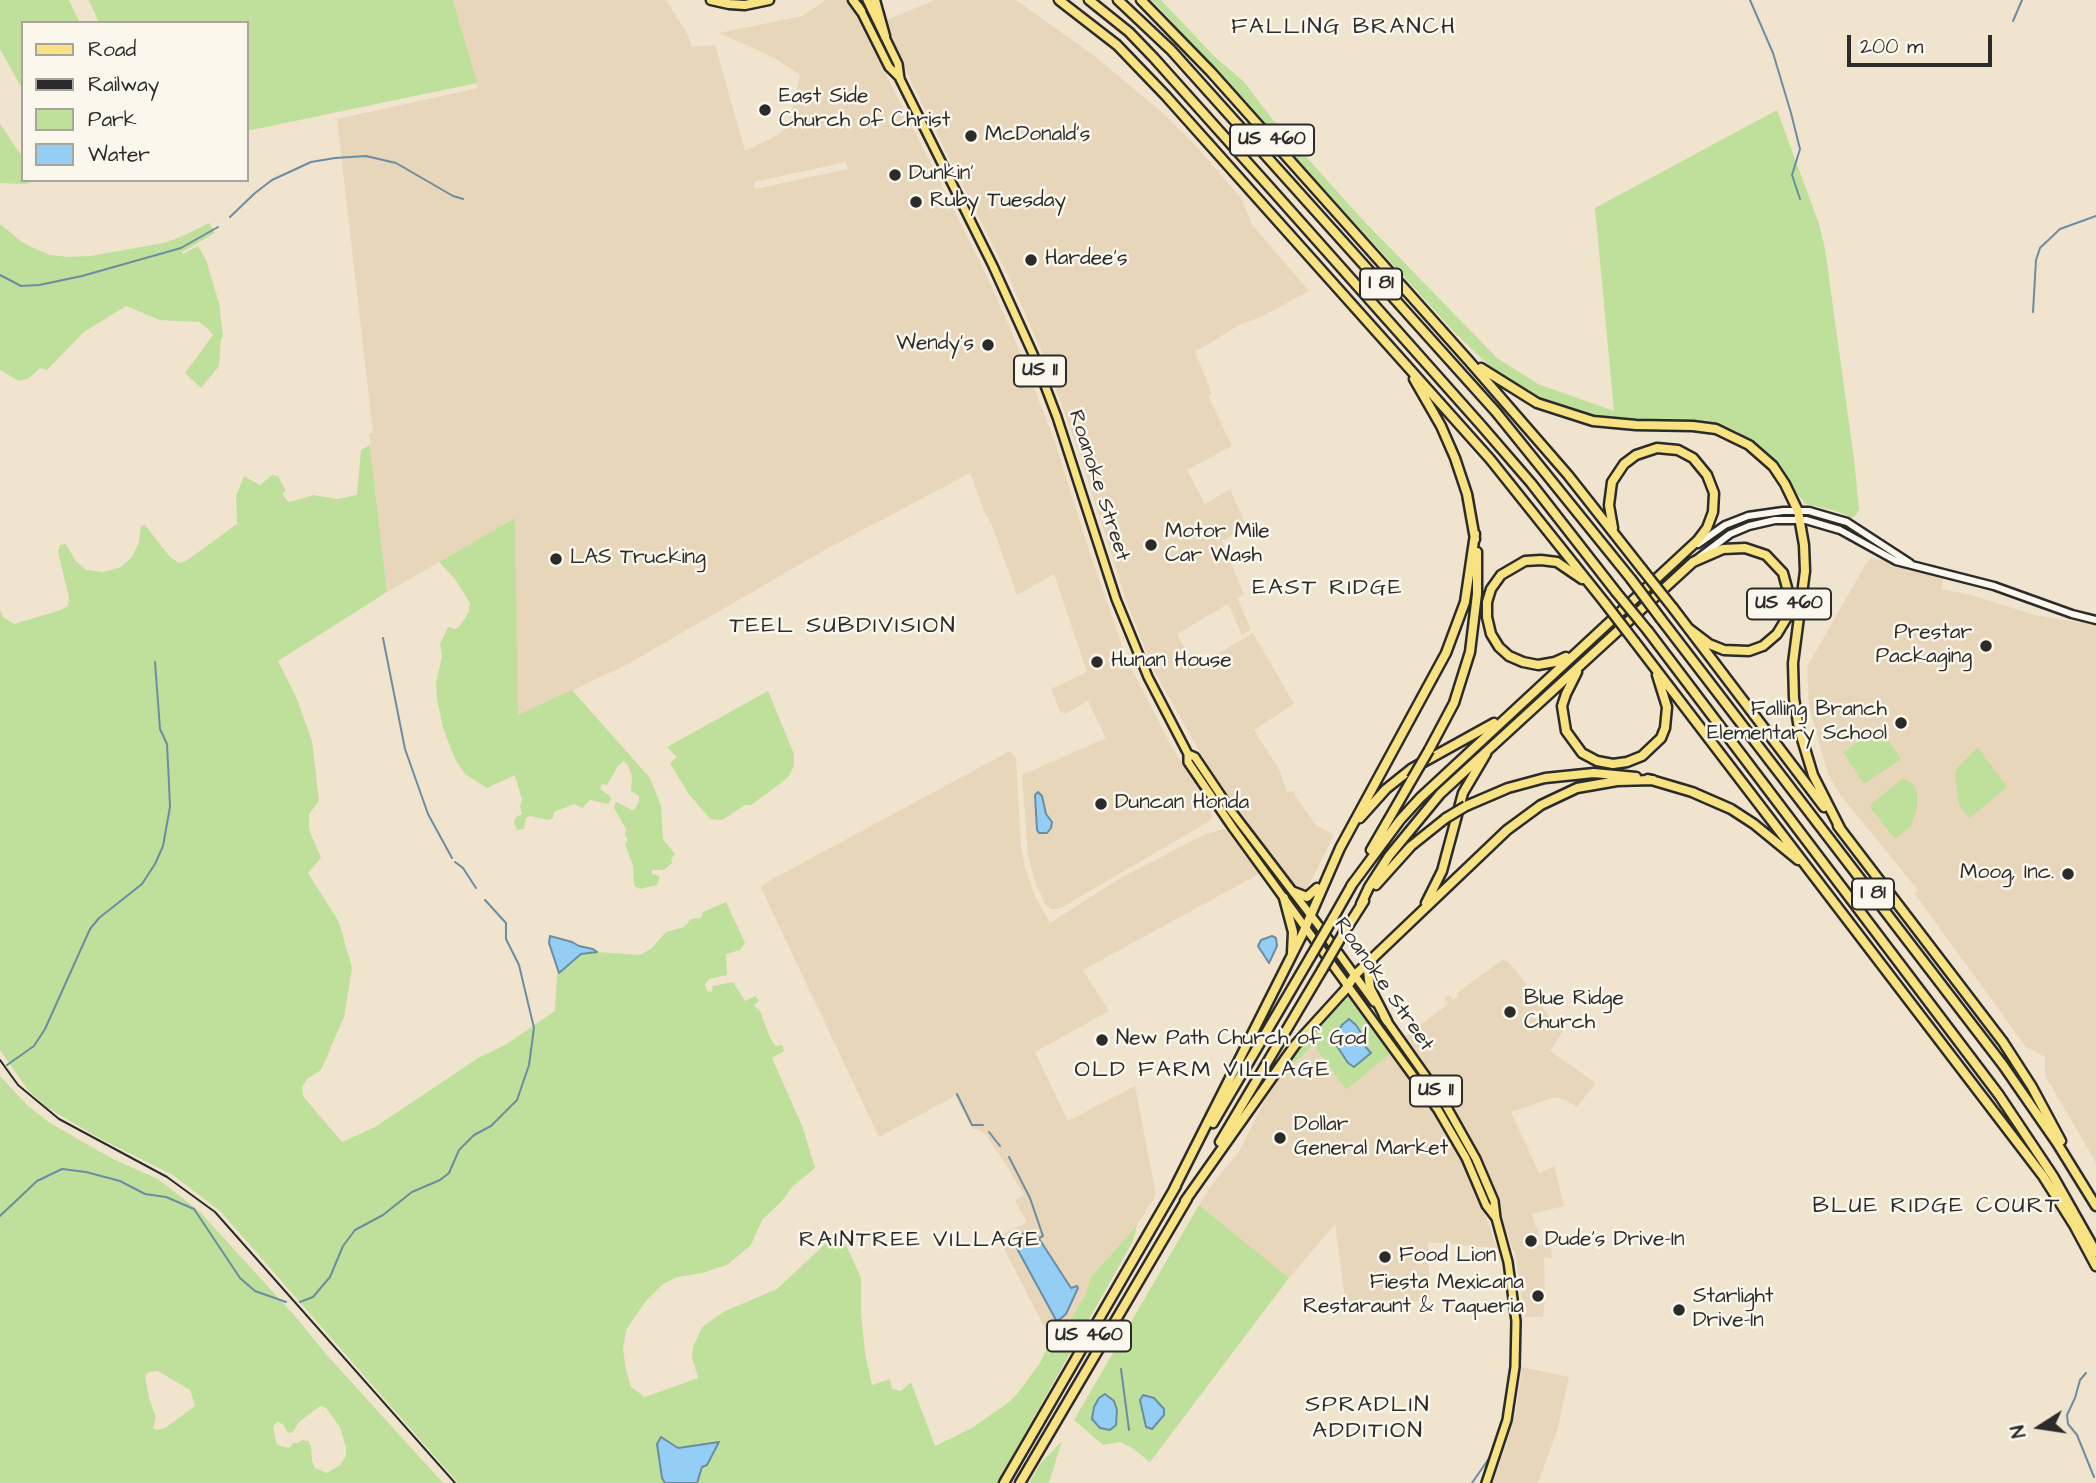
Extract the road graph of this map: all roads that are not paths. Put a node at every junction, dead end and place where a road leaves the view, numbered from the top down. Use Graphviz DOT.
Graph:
graph roads {
  1 [pos="711,0"];
  2 [pos="769,0"];
  3 [pos="854,0"];
  4 [pos="867,0"];
  5 [pos="875,0"];
  6 [pos="1049,0"];
  7 [pos="1059,0"];
  8 [pos="1089,0"];
  9 [pos="1118,0"];
  10 [pos="1140,0"];
  11 [pos="861,11"];
  12 [pos="1081,15"];
  13 [pos="885,36"];
  14 [pos="900,79"];
  15 [pos="1469,361"];
  16 [pos="1404,362"];
  17 [pos="1799,515"];
  18 [pos="1613,531"];
  19 [pos="1475,534"];
  20 [pos="1685,554"];
  21 [pos="1693,562"];
  22 [pos="1593,588"];
  23 [pos="2096,620"];
  24 [pos="1688,628"];
  25 [pos="1578,651"];
  26 [pos="1584,661"];
  27 [pos="1651,663"];
  28 [pos="1520,704"];
  29 [pos="1497,740"];
  30 [pos="1188,754"];
  31 [pos="1653,780"];
  32 [pos="1201,782"];
  33 [pos="1232,812"];
  34 [pos="1224,816"];
  35 [pos="1351,828"];
  36 [pos="1841,830"];
  37 [pos="1261,850"];
  38 [pos="1809,869"];
  39 [pos="1326,878"];
  40 [pos="1351,886"];
  41 [pos="1294,892"];
  42 [pos="1284,898"];
  43 [pos="1361,905"];
  44 [pos="1310,914"];
  45 [pos="1417,917"];
  46 [pos="1306,927"];
  47 [pos="1292,957"];
  48 [pos="1374,958"];
  49 [pos="1355,975"];
  50 [pos="1349,984"];
  51 [pos="1387,1021"];
  52 [pos="2078,1175"];
  53 [pos="1174,1189"];
  54 [pos="1185,1201"];
  55 [pos="2096,1206"];
  56 [pos="1496,1218"];
  57 [pos="2096,1252"];
  58 [pos="2096,1266"];
  59 [pos="1004,1483"];
  60 [pos="1020,1483"];
  61 [pos="1486,1483"];
  1 -- 2 [label="highway"];
  3 -- 11 [label="highway"];
  4 -- 13 [label="main road, Roanoke Street / US 11"];
  5 -- 13 [label="highway"];
  6 -- 12 [label="highway"];
  7 -- 12 [label="highway, US 460"];
  8 -- 57 [label="highway, I 81, bridge"];
  9 -- 52 [label="highway, I 81, bridge"];
  10 -- 15 [label="highway, US 460"];
  11 -- 14 [label="main road, Roanoke Street / US 11"];
  12 -- 16 [label="highway, US 460"];
  13 -- 14 [label="main road, Roanoke Street / US 11"];
  14 -- 30 [label="main road, Roanoke Street / US 11"];
  15 -- 17 [label="highway"];
  15 -- 18 [label="highway, US 460"];
  16 -- 19 [label="highway, US 460"];
  16 -- 22 [label="highway"];
  17 -- 20 [label="street"];
  17 -- 21 [label="street"];
  17 -- 23 [label="street"];
  17 -- 36 [label="highway"];
  18 -- 20 [label="highway"];
  18 -- 24 [label="highway, US 460, bridge"];
  19 -- 35 [label="highway"];
  19 -- 40 [label="highway, US 460, bridge"];
  20 -- 25 [label="highway, US 460"];
  21 -- 24 [label="highway, US 460"];
  21 -- 26 [label="highway, US 460"];
  22 -- 25 [label="highway"];
  22 -- 27 [label="highway, bridge"];
  24 -- 36 [label="highway"];
  25 -- 28 [label="highway, US 460"];
  26 -- 27 [label="highway"];
  26 -- 29 [label="highway, US 460"];
  27 -- 38 [label="highway"];
  28 -- 35 [label="highway"];
  28 -- 40 [label="highway, US 460"];
  29 -- 43 [label="highway, US 460"];
  29 -- 45 [label="highway"];
  30 -- 32 [label="main road, Roanoke Street / US 11"];
  30 -- 33 [label="main road, Roanoke Street / US 11"];
  31 -- 38 [label="highway"];
  31 -- 43 [label="highway, bridge"];
  31 -- 45 [label="highway"];
  32 -- 33 [label="main road"];
  32 -- 34 [label="main road, Roanoke Street / US 11"];
  33 -- 37 [label="main road, Roanoke Street / US 11"];
  34 -- 37 [label="main road"];
  34 -- 42 [label="main road, Roanoke Street / US 11"];
  35 -- 39 [label="highway"];
  36 -- 52 [label="highway"];
  37 -- 41 [label="main road, Roanoke Street / US 11"];
  38 -- 58 [label="highway"];
  39 -- 41 [label="highway"];
  39 -- 44 [label="highway"];
  40 -- 53 [label="highway, US 460, bridge"];
  41 -- 44 [label="main road, Roanoke Street / US 11"];
  42 -- 46 [label="main road, Roanoke Street / US 11"];
  42 -- 47 [label="highway"];
  43 -- 54 [label="highway, US 460, bridge"];
  44 -- 46 [label="highway"];
  44 -- 49 [label="main road, Roanoke Street / US 11"];
  45 -- 48 [label="highway"];
  46 -- 47 [label="highway"];
  46 -- 50 [label="main road, Roanoke Street / US 11"];
  47 -- 53 [label="highway"];
  48 -- 49 [label="highway"];
  48 -- 51 [label="highway"];
  49 -- 50 [label="highway"];
  49 -- 51 [label="main road, Roanoke Street / US 11"];
  50 -- 54 [label="highway"];
  50 -- 56 [label="main road, Roanoke Street / US 11"];
  51 -- 56 [label="main road, Roanoke Street / US 11"];
  52 -- 55 [label="highway, I 81"];
  53 -- 59 [label="highway, US 460"];
  54 -- 60 [label="highway, US 460"];
  56 -- 61 [label="main road, Roanoke Street / US 11"];
}
